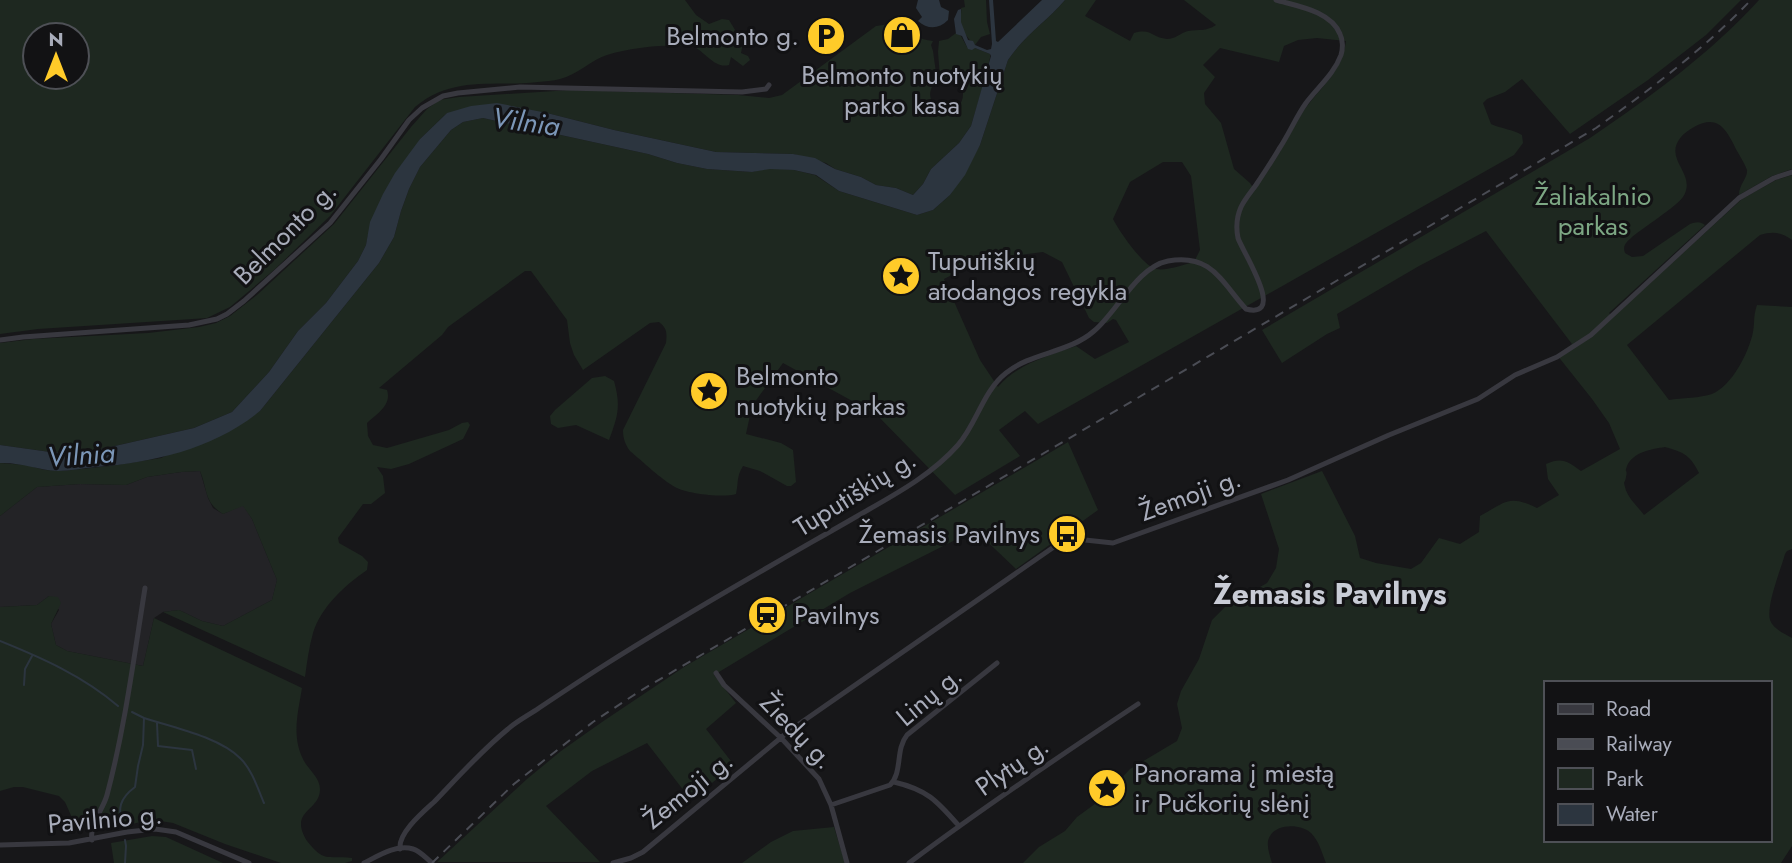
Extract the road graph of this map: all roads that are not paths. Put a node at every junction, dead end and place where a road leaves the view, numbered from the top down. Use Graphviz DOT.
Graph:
graph roads {
  1 [pos="1276,0"];
  2 [pos="769,85"];
  3 [pos="1792,172"];
  4 [pos="0,340"];
  5 [pos="145,588"];
  6 [pos="997,663"];
  7 [pos="716,673"];
  8 [pos="1138,704"];
  9 [pos="782,738"];
  10 [pos="894,782"];
  11 [pos="831,804"];
  12 [pos="959,826"];
  13 [pos="92,840"];
  14 [pos="0,845"];
  15 [pos="400,849"];
  16 [pos="249,863"];
  17 [pos="364,863"];
  18 [pos="432,863"];
  19 [pos="613,863"];
  20 [pos="847,863"];
  21 [pos="909,863"];
  1 -- 15 [label="street, Tuputiškių g."];
  2 -- 4 [label="street, Belmonto g."];
  3 -- 9 [label="street, Žemoji g."];
  5 -- 13 [label="street"];
  6 -- 10 [label="street, Linų g."];
  7 -- 9 [label="street, Žiedų g."];
  8 -- 12 [label="street, Plytų g."];
  9 -- 11 [label="street, Žiedų g."];
  9 -- 19 [label="street, Žemoji g."];
  10 -- 11 [label="street"];
  10 -- 12 [label="street"];
  11 -- 20 [label="street, Žiedų g."];
  12 -- 21 [label="street, Plytų g."];
  13 -- 14 [label="street, Pavilnio g."];
  13 -- 16 [label="street, Pavilnio g."];
  15 -- 17 [label="street"];
  15 -- 18 [label="street"];
}
